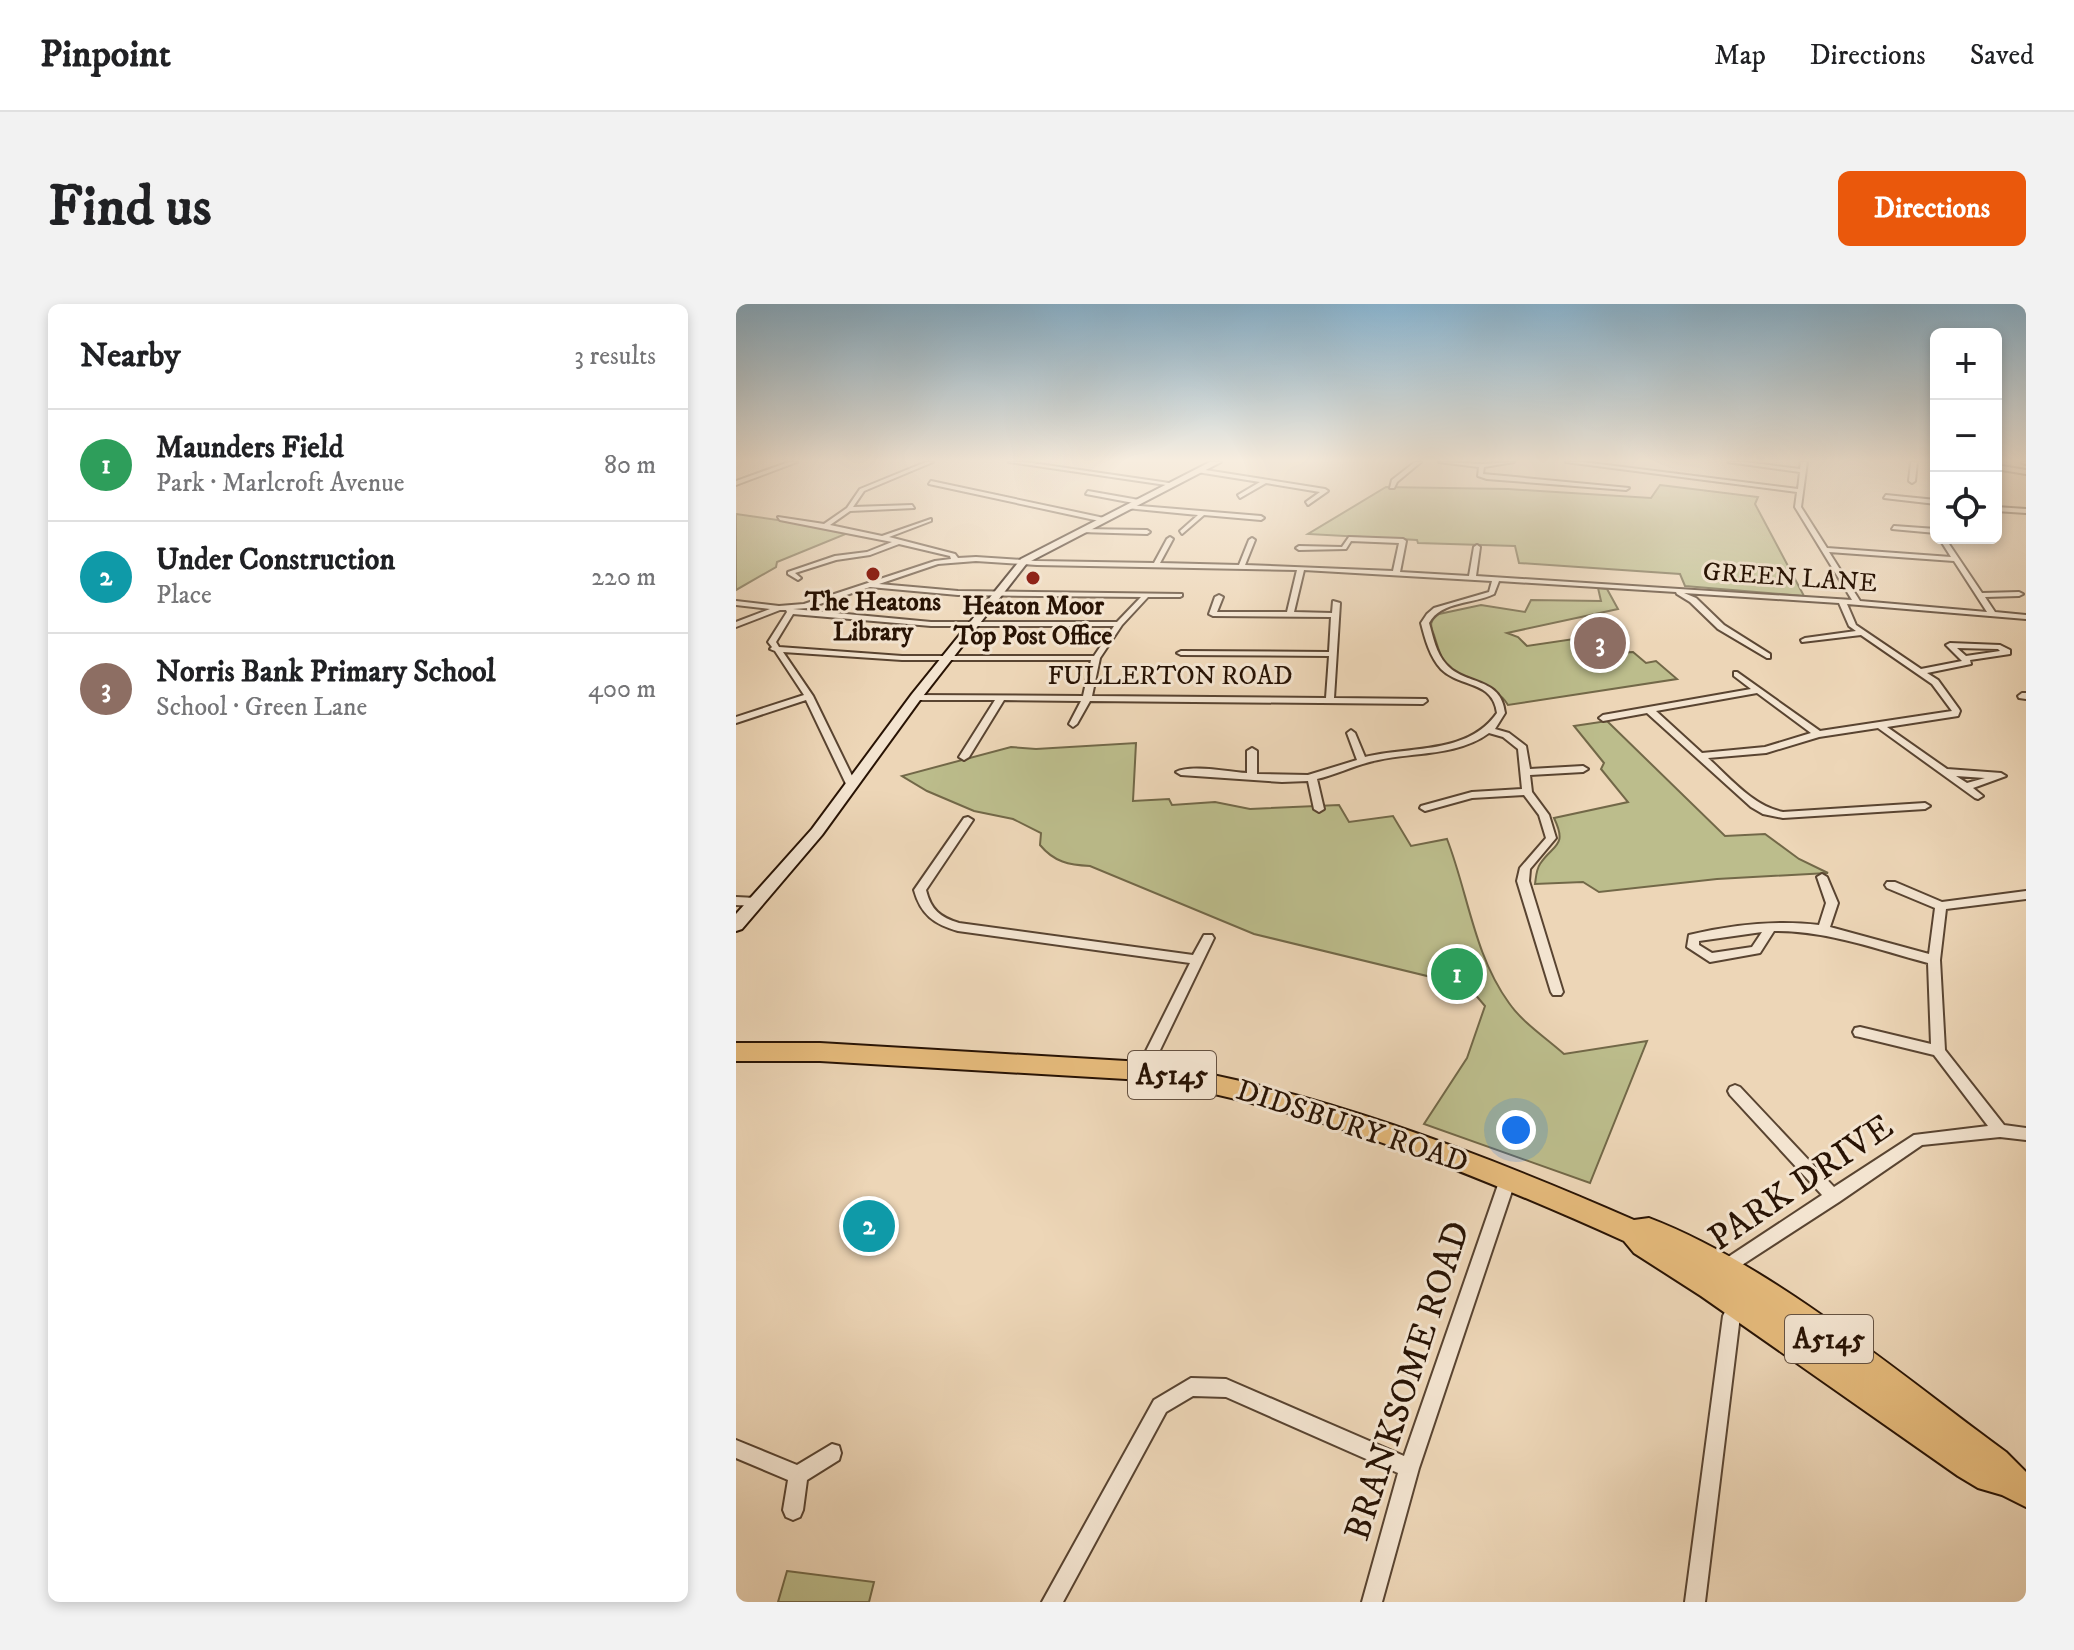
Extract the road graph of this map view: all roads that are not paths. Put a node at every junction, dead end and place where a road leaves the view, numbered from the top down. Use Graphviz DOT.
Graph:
graph roads {
  1 [pos="816,523"];
  2 [pos="922,523"];
  3 [pos="1099,523"];
  4 [pos="1192,523"];
  5 [pos="1809,523"];
  6 [pos="827,524"];
  7 [pos="1894,528"];
  8 [pos="1082,531"];
  9 [pos="1930,531"];
  10 [pos="1147,532"];
  11 [pos="1182,532"];
  12 [pos="884,537"];
  13 [pos="1170,539"];
  14 [pos="1252,540"];
  15 [pos="900,541"];
  16 [pos="1945,544"];
  17 [pos="1477,547"];
  18 [pos="1299,548"];
  19 [pos="1827,550"];
  20 [pos="1954,559"];
  21 [pos="955,560"];
  22 [pos="1024,561"];
  23 [pos="1156,565"];
  24 [pos="1241,567"];
  25 [pos="1301,568"];
  26 [pos="1396,574"];
  27 [pos="798,578"];
  28 [pos="1472,578"];
  29 [pos="1496,579"];
  30 [pos="869,584"];
  31 [pos="1670,589"];
  32 [pos="1703,592"];
  33 [pos="999,593"];
  34 [pos="1147,594"];
  35 [pos="2019,594"];
  36 [pos="1180,595"];
  37 [pos="1981,595"];
  38 [pos="1219,597"];
  39 [pos="1693,600"];
  40 [pos="1842,601"];
  41 [pos="1857,602"];
  42 [pos="736,603"];
  43 [pos="1336,603"];
  44 [pos="786,610"];
  45 [pos="1992,613"];
  46 [pos="1290,615"];
  47 [pos="1334,615"];
  48 [pos="2026,617"];
  49 [pos="975,624"];
  50 [pos="1119,624"];
  51 [pos="736,625"];
  52 [pos="1860,633"];
  53 [pos="1805,640"];
  54 [pos="774,649"];
  55 [pos="1181,653"];
  56 [pos="1333,654"];
  57 [pos="1767,656"];
  58 [pos="946,658"];
  59 [pos="1096,658"];
  60 [pos="1967,658"];
  61 [pos="1919,672"];
  62 [pos="1737,674"];
  63 [pos="1758,690"];
  64 [pos="809,696"];
  65 [pos="916,697"];
  66 [pos="1001,698"];
  67 [pos="1087,698"];
  68 [pos="1330,700"];
  69 [pos="1423,701"];
  70 [pos="1649,710"];
  71 [pos="1603,718"];
  72 [pos="736,720"];
  73 [pos="1073,724"];
  74 [pos="1878,724"];
  75 [pos="1490,730"];
  76 [pos="1351,733"];
  77 [pos="1818,734"];
  78 [pos="1252,751"];
  79 [pos="1700,756"];
  80 [pos="964,757"];
  81 [pos="1362,761"];
  82 [pos="1583,769"];
  83 [pos="1181,772"];
  84 [pos="1525,772"];
  85 [pos="1946,772"];
  86 [pos="1252,776"];
  87 [pos="1312,778"];
  88 [pos="852,786"];
  89 [pos="1965,787"];
  90 [pos="1527,792"];
  91 [pos="1978,796"];
  92 [pos="1925,806"];
  93 [pos="1425,808"];
  94 [pos="1319,809"];
  95 [pos="968,820"];
  96 [pos="1822,877"];
  97 [pos="1891,885"];
  98 [pos="2026,895"];
  99 [pos="736,901"];
  100 [pos="756,902"];
  101 [pos="1941,906"];
  102 [pos="736,925"];
  103 [pos="1770,929"];
  104 [pos="1823,930"];
  105 [pos="1208,938"];
  106 [pos="1196,960"];
  107 [pos="1934,960"];
  108 [pos="1557,992"];
  109 [pos="1860,1032"];
  110 [pos="736,1039"];
  111 [pos="1938,1051"];
  112 [pos="736,1052"];
  113 [pos="820,1052"];
  114 [pos="1143,1071"];
  115 [pos="1735,1091"];
  116 [pos="2000,1131"];
  117 [pos="2026,1134"];
  118 [pos="1508,1179"];
  119 [pos="1834,1197"];
  120 [pos="1718,1278"];
  121 [pos="1743,1294"];
  122 [pos="736,1449"];
  123 [pos="832,1453"];
  124 [pos="1409,1468"];
  125 [pos="798,1475"];
  126 [pos="2017,1485"];
  127 [pos="793,1510"];
  128 [pos="1052,1602"];
  129 [pos="1372,1602"];
  130 [pos="1695,1602"];
  1 -- 6 [label="street"];
  2 -- 12 [label="street"];
  3 -- 8 [label="main road"];
  4 -- 11 [label="street"];
  5 -- 19 [label="street"];
  6 -- 12 [label="street"];
  7 -- 9 [label="street"];
  8 -- 10 [label="street"];
  8 -- 22 [label="main road"];
  12 -- 15 [label="street"];
  13 -- 23 [label="street"];
  14 -- 24 [label="street"];
  15 -- 21 [label="street"];
  15 -- 27 [label="street"];
  16 -- 20 [label="street"];
  17 -- 28 [label="street"];
  18 -- 26 [label="street"];
  19 -- 20 [label="street"];
  19 -- 41 [label="street"];
  20 -- 37 [label="street"];
  21 -- 22 [label="street, GREEN LANE"];
  21 -- 30 [label="street"];
  22 -- 23 [label="street, GREEN LANE"];
  22 -- 33 [label="main road"];
  23 -- 24 [label="street, GREEN LANE"];
  24 -- 25 [label="street, GREEN LANE"];
  25 -- 26 [label="street, GREEN LANE"];
  25 -- 46 [label="street"];
  26 -- 28 [label="street, GREEN LANE"];
  28 -- 29 [label="street, GREEN LANE"];
  29 -- 31 [label="street, GREEN LANE"];
  29 -- 75 [label="street"];
  30 -- 33 [label="street"];
  30 -- 44 [label="street"];
  31 -- 32 [label="street, GREEN LANE"];
  31 -- 39 [label="street"];
  32 -- 39 [label="street"];
  32 -- 40 [label="street, GREEN LANE"];
  33 -- 34 [label="street"];
  33 -- 49 [label="main road"];
  34 -- 36 [label="street"];
  34 -- 50 [label="street"];
  35 -- 37 [label="street"];
  37 -- 45 [label="street"];
  38 -- 46 [label="street"];
  39 -- 57 [label="street"];
  40 -- 41 [label="street, GREEN LANE"];
  40 -- 52 [label="street"];
  41 -- 45 [label="street, GREEN LANE"];
  42 -- 44 [label="street"];
  43 -- 47 [label="street"];
  44 -- 49 [label="street"];
  44 -- 51 [label="street"];
  44 -- 54 [label="street"];
  45 -- 48 [label="street, GREEN LANE"];
  46 -- 47 [label="street"];
  47 -- 56 [label="street"];
  49 -- 50 [label="street"];
  49 -- 58 [label="main road"];
  50 -- 59 [label="street"];
  52 -- 53 [label="street"];
  52 -- 61 [label="street"];
  54 -- 58 [label="street"];
  54 -- 64 [label="street"];
  55 -- 56 [label="street"];
  56 -- 68 [label="street"];
  58 -- 59 [label="street"];
  58 -- 65 [label="main road"];
  59 -- 67 [label="street"];
  60 -- 60 [label="street"];
  60 -- 61 [label="street"];
  61 -- 74 [label="street"];
  62 -- 63 [label="street"];
  63 -- 70 [label="street"];
  63 -- 77 [label="street"];
  64 -- 72 [label="street"];
  64 -- 88 [label="street"];
  65 -- 66 [label="street, FULLERTON ROAD"];
  65 -- 88 [label="main road"];
  66 -- 67 [label="street, FULLERTON ROAD"];
  66 -- 80 [label="street"];
  67 -- 68 [label="street, FULLERTON ROAD"];
  67 -- 73 [label="street"];
  68 -- 69 [label="street, FULLERTON ROAD"];
  70 -- 71 [label="street"];
  70 -- 79 [label="street"];
  74 -- 77 [label="street"];
  74 -- 85 [label="street"];
  75 -- 81 [label="street"];
  75 -- 84 [label="street"];
  76 -- 81 [label="street"];
  77 -- 79 [label="street"];
  78 -- 86 [label="street"];
  79 -- 92 [label="street"];
  81 -- 87 [label="street"];
  82 -- 84 [label="street"];
  83 -- 86 [label="street"];
  84 -- 90 [label="street"];
  85 -- 89 [label="street"];
  85 -- 89 [label="street"];
  86 -- 87 [label="street"];
  87 -- 94 [label="street"];
  88 -- 100 [label="main road"];
  89 -- 91 [label="street"];
  90 -- 93 [label="street"];
  90 -- 108 [label="street"];
  95 -- 106 [label="street"];
  96 -- 104 [label="street"];
  97 -- 101 [label="street"];
  98 -- 101 [label="street"];
  99 -- 100 [label="street"];
  100 -- 102 [label="main road"];
  101 -- 107 [label="street"];
  103 -- 103 [label="street"];
  103 -- 104 [label="street"];
  104 -- 107 [label="street"];
  105 -- 106 [label="street"];
  106 -- 114 [label="street"];
  107 -- 111 [label="street"];
  109 -- 111 [label="street"];
  110 -- 113 [label="main road, DIDSBURY ROAD / A5145"];
  111 -- 116 [label="street"];
  112 -- 113 [label="main road, DIDSBURY ROAD / A5145"];
  113 -- 114 [label="main road, DIDSBURY ROAD / A5145"];
  114 -- 118 [label="main road, DIDSBURY ROAD / A5145"];
  115 -- 119 [label="street"];
  116 -- 117 [label="street, PARK DRIVE"];
  116 -- 119 [label="street, PARK DRIVE"];
  118 -- 120 [label="main road, DIDSBURY ROAD / A5145"];
  118 -- 124 [label="street, BRANKSOME ROAD"];
  119 -- 120 [label="street, PARK DRIVE"];
  120 -- 121 [label="main road, DIDSBURY ROAD / A5145"];
  121 -- 126 [label="main road, DIDSBURY ROAD / A5145"];
  121 -- 130 [label="street"];
  122 -- 125 [label="street"];
  123 -- 125 [label="street"];
  124 -- 128 [label="street"];
  124 -- 129 [label="street, BRANKSOME ROAD"];
  125 -- 127 [label="street"];
}
